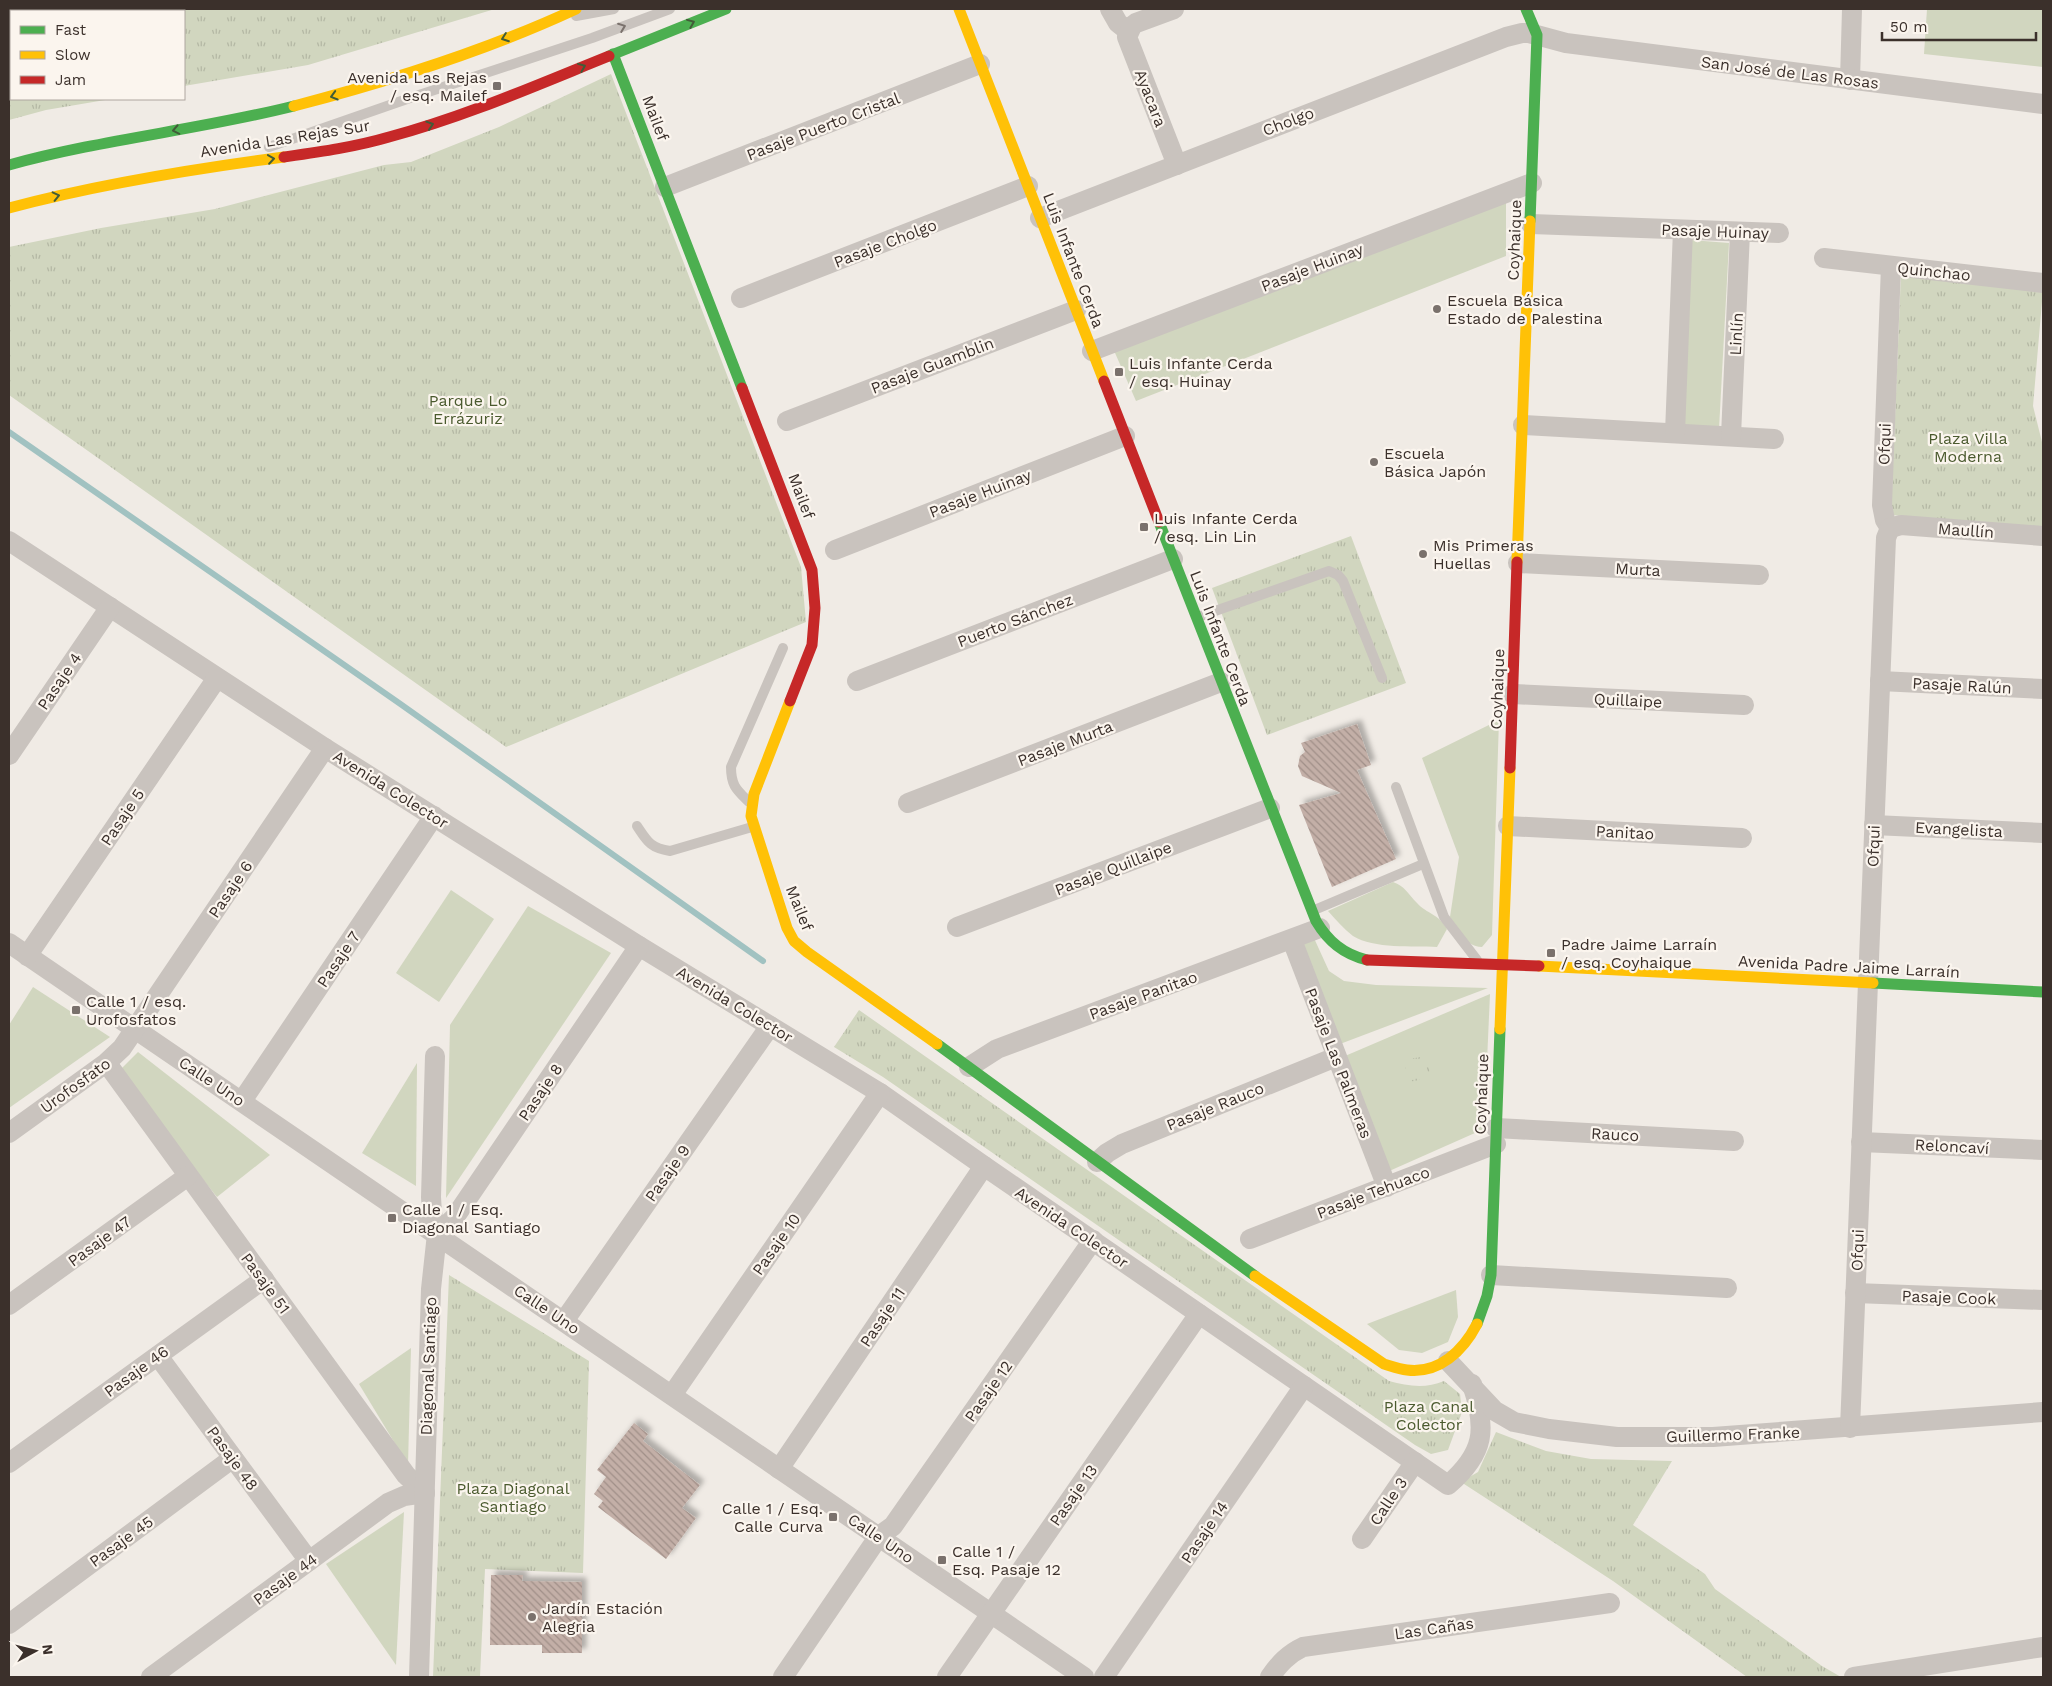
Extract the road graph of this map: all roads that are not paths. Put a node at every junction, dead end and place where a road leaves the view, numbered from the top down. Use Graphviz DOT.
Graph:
graph roads {
  1 [pos="576,9"];
  2 [pos="614,9"];
  3 [pos="670,9"];
  4 [pos="726,9"];
  5 [pos="959,9"];
  6 [pos="1110,9"];
  7 [pos="1174,9"];
  8 [pos="1526,9"];
  9 [pos="1852,9"];
  10 [pos="550,21"];
  11 [pos="1128,31"];
  12 [pos="1537,35"];
  13 [pos="613,54"];
  14 [pos="980,64"];
  15 [pos="1850,80"];
  16 [pos="2043,104"];
  17 [pos="9,165"];
  18 [pos="1177,165"];
  19 [pos="206,167"];
  20 [pos="1532,183"];
  21 [pos="1028,186"];
  22 [pos="665,187"];
  23 [pos="9,208"];
  24 [pos="1040,218"];
  25 [pos="1531,224"];
  26 [pos="1683,230"];
  27 [pos="1740,232"];
  28 [pos="1779,233"];
  29 [pos="1824,258"];
  30 [pos="1891,266"];
  31 [pos="2043,283"];
  32 [pos="741,298"];
  33 [pos="1076,310"];
  34 [pos="1092,351"];
  35 [pos="787,421"];
  36 [pos="1523,425"];
  37 [pos="1675,433"];
  38 [pos="1125,436"];
  39 [pos="1731,436"];
  40 [pos="1774,439"];
  41 [pos="1890,528"];
  42 [pos="2043,536"];
  43 [pos="9,541"];
  44 [pos="835,550"];
  45 [pos="1173,559"];
  46 [pos="1518,562"];
  47 [pos="1759,575"];
  48 [pos="110,607"];
  49 [pos="1196,618"];
  50 [pos="782,648"];
  51 [pos="217,678"];
  52 [pos="1382,678"];
  53 [pos="857,681"];
  54 [pos="1880,681"];
  55 [pos="1221,682"];
  56 [pos="2043,689"];
  57 [pos="1513,694"];
  58 [pos="1744,705"];
  59 [pos="325,748"];
  60 [pos="9,755"];
  61 [pos="1396,787"];
  62 [pos="908,803"];
  63 [pos="752,805"];
  64 [pos="1270,808"];
  65 [pos="434,816"];
  66 [pos="1874,825"];
  67 [pos="637,826"];
  68 [pos="753,826"];
  69 [pos="1508,826"];
  70 [pos="2043,833"];
  71 [pos="1742,838"];
  72 [pos="1423,864"];
  73 [pos="1315,920"];
  74 [pos="957,927"];
  75 [pos="1292,940"];
  76 [pos="9,943"];
  77 [pos="639,946"];
  78 [pos="27,956"];
  79 [pos="1480,965"];
  80 [pos="1503,965"];
  81 [pos="1868,984"];
  82 [pos="2043,992"];
  83 [pos="770,1026"];
  84 [pos="135,1029"];
  85 [pos="435,1056"];
  86 [pos="1336,1057"];
  87 [pos="970,1067"];
  88 [pos="111,1069"];
  89 [pos="880,1093"];
  90 [pos="242,1101"];
  91 [pos="9,1133"];
  92 [pos="1496,1136"];
  93 [pos="1734,1141"];
  94 [pos="1861,1142"];
  95 [pos="2043,1150"];
  96 [pos="1097,1162"];
  97 [pos="984,1166"];
  98 [pos="188,1176"];
  99 [pos="1386,1187"];
  100 [pos="437,1234"];
  101 [pos="1250,1239"];
  102 [pos="1092,1240"];
  103 [pos="1490,1275"];
  104 [pos="264,1279"];
  105 [pos="1727,1288"];
  106 [pos="1855,1293"];
  107 [pos="2043,1300"];
  108 [pos="9,1305"];
  109 [pos="1199,1314"];
  110 [pos="564,1321"];
  111 [pos="158,1356"];
  112 [pos="1448,1361"];
  113 [pos="1472,1384"];
  114 [pos="1304,1386"];
  115 [pos="672,1395"];
  116 [pos="2043,1412"];
  117 [pos="1850,1428"];
  118 [pos="233,1458"];
  119 [pos="1415,1462"];
  120 [pos="9,1463"];
  121 [pos="779,1468"];
  122 [pos="425,1493"];
  123 [pos="878,1536"];
  124 [pos="1362,1539"];
  125 [pos="309,1561"];
  126 [pos="1610,1603"];
  127 [pos="991,1614"];
  128 [pos="9,1624"];
  129 [pos="2043,1647"];
  130 [pos="1276,1674"];
  131 [pos="151,1677"];
  132 [pos="419,1677"];
  133 [pos="783,1677"];
  134 [pos="947,1677"];
  135 [pos="1084,1677"];
  136 [pos="1104,1677"];
  137 [pos="1854,1677"];
  1 -- 10 [label="street, Avenida Las Rejas Sur"];
  2 -- 10 [label="lane"];
  19 -- 3 [label="lane, one-way"];
  13 -- 4 [label="street, Avenida Las Rejas Sur, one-way"];
  5 -- 14 [label="street, Luis Infante Cerda"];
  6 -- 11 [label="street, Ayacara"];
  7 -- 11 [label="street"];
  8 -- 12 [label="street, Coyhaique"];
  9 -- 15 [label="street"];
  10 -- 17 [label="street, Avenida Las Rejas Sur, one-way"];
  11 -- 18 [label="street, Ayacara"];
  12 -- 15 [label="street, San José de Las Rosas"];
  12 -- 18 [label="street, Cholgo"];
  12 -- 20 [label="street, Coyhaique"];
  19 -- 13 [label="street, Avenida Las Rejas Sur, one-way"];
  13 -- 22 [label="street, Mailef"];
  14 -- 21 [label="street, Luis Infante Cerda"];
  14 -- 22 [label="street, Pasaje Puerto Cristal"];
  15 -- 16 [label="street, San José de Las Rosas"];
  18 -- 24 [label="street, Cholgo"];
  23 -- 19 [label="street, Avenida Las Rejas Sur, one-way"];
  20 -- 25 [label="street, Coyhaique"];
  20 -- 34 [label="street, Pasaje Huinay"];
  21 -- 24 [label="street, Luis Infante Cerda"];
  21 -- 32 [label="street, Pasaje Cholgo"];
  22 -- 63 [label="street, Mailef"];
  24 -- 33 [label="street, Luis Infante Cerda"];
  25 -- 26 [label="street, Pasaje Huinay"];
  25 -- 36 [label="street, Coyhaique"];
  26 -- 27 [label="street, Pasaje Huinay"];
  26 -- 37 [label="street"];
  27 -- 28 [label="street, Pasaje Huinay"];
  27 -- 39 [label="street, Linlín"];
  29 -- 30 [label="street, Quinchao"];
  30 -- 31 [label="street, Quinchao"];
  30 -- 41 [label="street, Ofqui"];
  33 -- 34 [label="street, Luis Infante Cerda"];
  33 -- 35 [label="street, Pasaje Guamblin"];
  34 -- 38 [label="street, Luis Infante Cerda"];
  36 -- 37 [label="street"];
  36 -- 46 [label="street, Coyhaique"];
  37 -- 39 [label="street"];
  38 -- 44 [label="street, Pasaje Huinay"];
  38 -- 45 [label="street, Luis Infante Cerda"];
  39 -- 40 [label="street"];
  41 -- 42 [label="street, Maullín"];
  41 -- 54 [label="street, Ofqui"];
  43 -- 48 [label="street, Avenida Colector"];
  45 -- 49 [label="street, Luis Infante Cerda"];
  45 -- 53 [label="street, Puerto Sánchez"];
  46 -- 47 [label="street, Murta"];
  46 -- 57 [label="street, Coyhaique"];
  48 -- 51 [label="street, Avenida Colector"];
  48 -- 60 [label="street, Pasaje 4"];
  49 -- 52 [label="lane"];
  49 -- 55 [label="street, Luis Infante Cerda"];
  50 -- 63 [label="lane"];
  51 -- 59 [label="street, Avenida Colector"];
  51 -- 78 [label="street, Pasaje 5"];
  54 -- 56 [label="street, Pasaje Ralún"];
  54 -- 66 [label="street, Ofqui"];
  55 -- 62 [label="street, Pasaje Murta"];
  55 -- 64 [label="street, Luis Infante Cerda"];
  57 -- 58 [label="street, Quillaipe"];
  57 -- 69 [label="street, Coyhaique"];
  59 -- 65 [label="street, Avenida Colector"];
  59 -- 84 [label="street, Pasaje 6"];
  61 -- 72 [label="lane"];
  63 -- 68 [label="street, Mailef"];
  64 -- 73 [label="street, Luis Infante Cerda"];
  64 -- 74 [label="street, Pasaje Quillaipe"];
  65 -- 77 [label="street, Avenida Colector"];
  65 -- 90 [label="street, Pasaje 7"];
  66 -- 70 [label="street, Evangelista"];
  66 -- 81 [label="street, Ofqui"];
  67 -- 68 [label="lane"];
  68 -- 87 [label="street, Mailef"];
  69 -- 71 [label="street, Panitao"];
  69 -- 80 [label="street, Coyhaique"];
  72 -- 73 [label="lane"];
  72 -- 79 [label="lane"];
  73 -- 75 [label="street, Pasaje Panitao"];
  73 -- 79 [label="street, Luis Infante Cerda"];
  75 -- 86 [label="street, Pasaje Las Palmeras"];
  75 -- 87 [label="street, Pasaje Panitao"];
  76 -- 78 [label="street, Calle Uno"];
  77 -- 83 [label="street, Avenida Colector"];
  77 -- 100 [label="street, Pasaje 8"];
  78 -- 84 [label="street, Calle Uno"];
  79 -- 80 [label="street, Luis Infante Cerda"];
  80 -- 81 [label="street, Avenida Padre Jaime Larraín"];
  80 -- 92 [label="street, Coyhaique"];
  81 -- 82 [label="street, Avenida Padre Jaime Larraín"];
  81 -- 94 [label="street, Ofqui"];
  83 -- 89 [label="street, Avenida Colector"];
  83 -- 110 [label="street, Pasaje 9"];
  84 -- 90 [label="street, Calle Uno"];
  84 -- 91 [label="street, Urofosfato"];
  85 -- 100 [label="street, Diagonal Santiago"];
  86 -- 96 [label="street, Pasaje Rauco"];
  86 -- 99 [label="street, Pasaje Las Palmeras"];
  87 -- 96 [label="street"];
  88 -- 98 [label="street, Pasaje 51"];
  89 -- 97 [label="street, Avenida Colector"];
  89 -- 115 [label="street, Pasaje 10"];
  90 -- 100 [label="street, Calle Uno"];
  92 -- 93 [label="street, Rauco"];
  92 -- 99 [label="street, Pasaje Tehuaco"];
  92 -- 103 [label="street, Coyhaique"];
  94 -- 95 [label="street, Reloncaví"];
  94 -- 106 [label="street, Ofqui"];
  96 -- 112 [label="street"];
  97 -- 102 [label="street, Avenida Colector"];
  97 -- 121 [label="street, Pasaje 11"];
  98 -- 104 [label="street, Pasaje 51"];
  98 -- 108 [label="street, Pasaje 47"];
  99 -- 101 [label="street, Pasaje Tehuaco"];
  100 -- 110 [label="street, Calle Uno"];
  100 -- 122 [label="street, Diagonal Santiago"];
  102 -- 109 [label="street, Avenida Colector"];
  102 -- 123 [label="street, Pasaje 12"];
  103 -- 105 [label="street"];
  103 -- 112 [label="street, Coyhaique"];
  104 -- 111 [label="street, Pasaje 46"];
  104 -- 122 [label="street, Pasaje 51"];
  106 -- 107 [label="street, Pasaje Cook"];
  106 -- 117 [label="street, Ofqui"];
  109 -- 114 [label="street, Avenida Colector"];
  109 -- 127 [label="street, Pasaje 13"];
  110 -- 115 [label="street, Calle Uno"];
  111 -- 118 [label="street, Pasaje 48"];
  111 -- 120 [label="street, Pasaje 46"];
  112 -- 113 [label="street, Guillermo Franke"];
  113 -- 117 [label="street, Guillermo Franke"];
  113 -- 119 [label="street, Avenida Colector"];
  114 -- 119 [label="street, Avenida Colector"];
  114 -- 136 [label="street, Pasaje 14"];
  115 -- 121 [label="street, Calle Uno"];
  116 -- 117 [label="street, Guillermo Franke"];
  118 -- 125 [label="street, Pasaje 48"];
  118 -- 128 [label="street, Pasaje 45"];
  119 -- 124 [label="street, Calle 3"];
  121 -- 123 [label="street, Calle Uno"];
  122 -- 125 [label="street, Pasaje 44"];
  122 -- 132 [label="street, Diagonal Santiago"];
  123 -- 127 [label="street, Calle Uno"];
  123 -- 133 [label="street, Pasaje 12"];
  125 -- 131 [label="street, Pasaje 44"];
  126 -- 130 [label="street, Las Cañas"];
  127 -- 134 [label="street, Pasaje 13"];
  127 -- 135 [label="street, Calle Uno"];
  129 -- 137 [label="street"];
}
